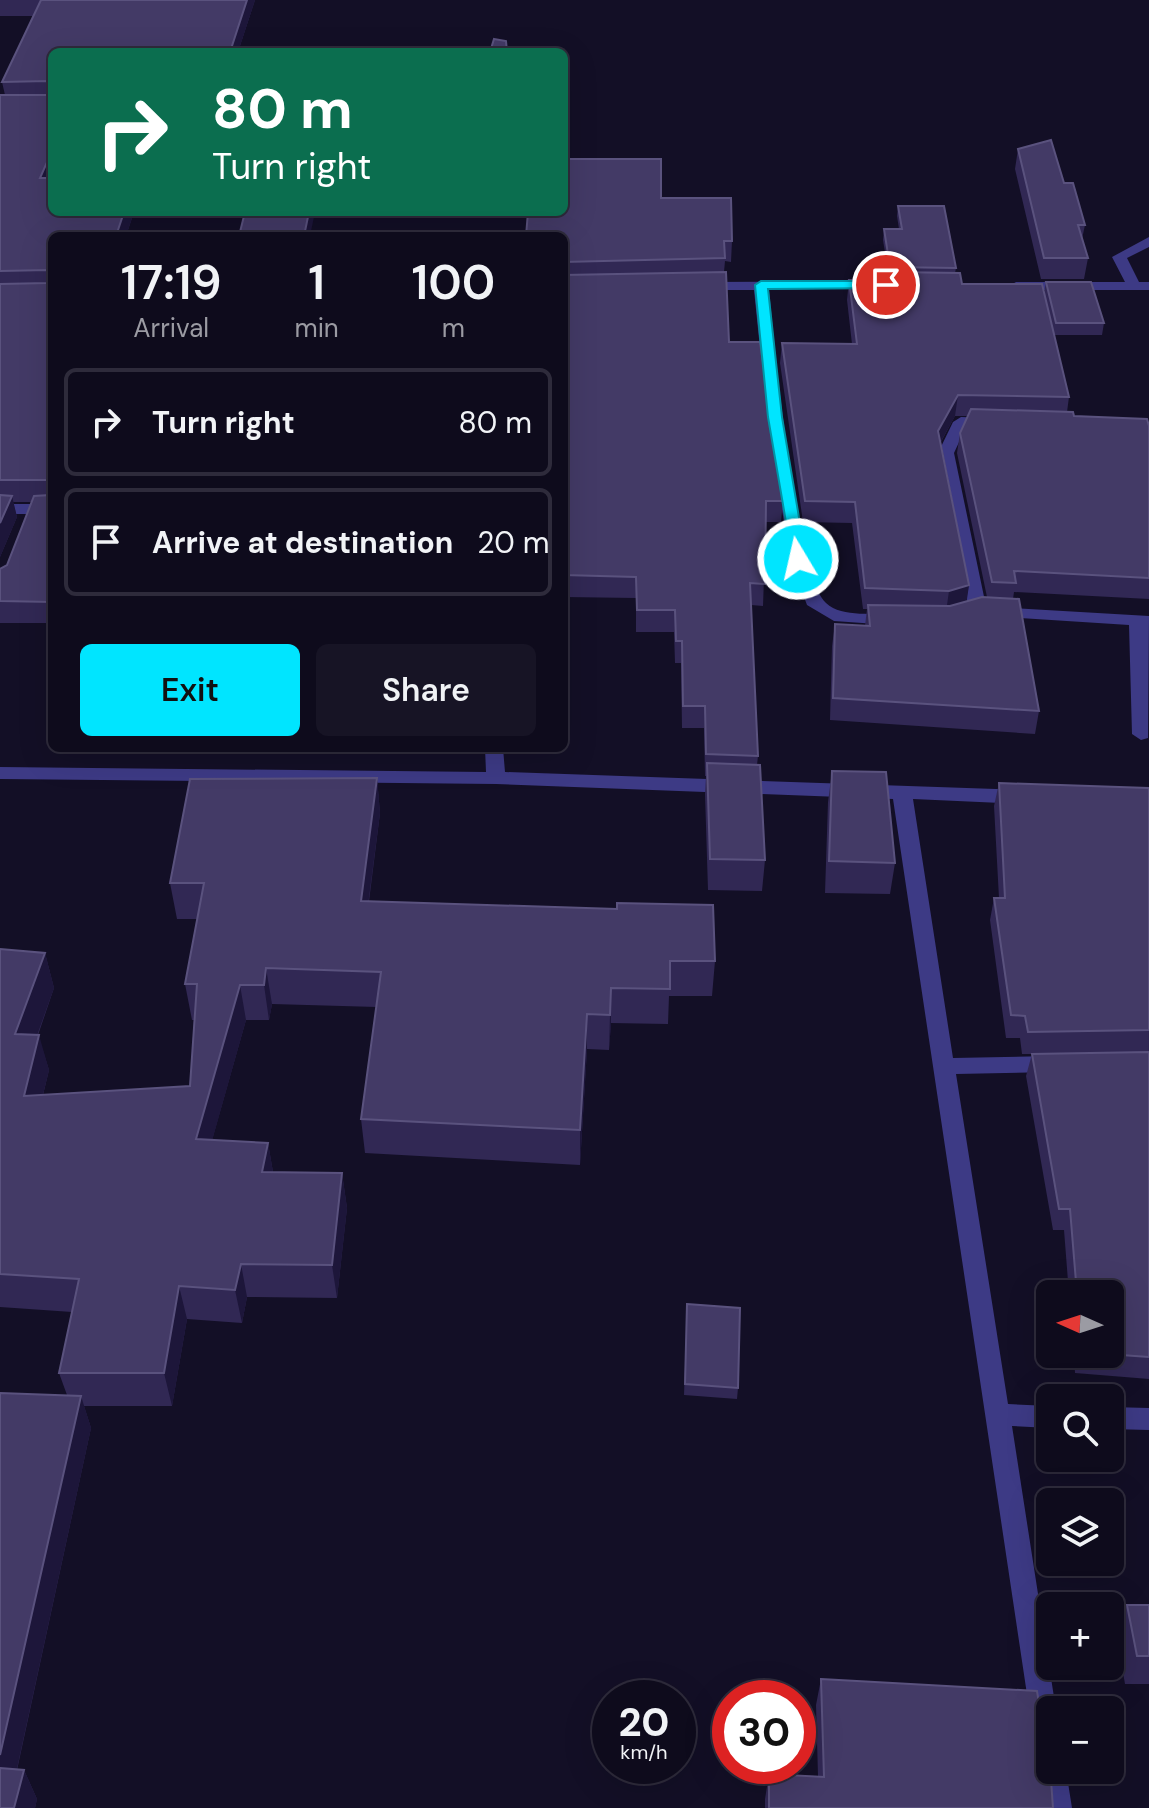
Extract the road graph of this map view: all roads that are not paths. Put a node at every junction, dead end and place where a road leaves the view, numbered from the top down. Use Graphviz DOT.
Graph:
graph roads {
  1 [pos="1149,241"];
  2 [pos="761,285"];
  3 [pos="886,285"];
  4 [pos="685,286"];
  5 [pos="994,286"];
  6 [pos="1142,286"];
  7 [pos="1008,423"];
  8 [pos="0,509"];
  9 [pos="48,510"];
  10 [pos="908,621"];
  11 [pos="1144,621"];
  12 [pos="1141,734"];
  13 [pos="494,752"];
  14 [pos="0,773"];
  15 [pos="496,778"];
  16 [pos="902,793"];
  17 [pos="1041,798"];
  18 [pos="1070,1064"];
  19 [pos="944,1066"];
  20 [pos="998,1415"];
  21 [pos="1036,1416"];
  22 [pos="1124,1418"];
  23 [pos="1149,1419"];
  24 [pos="1041,1696"];
  25 [pos="1054,1784"];
  26 [pos="1058,1808"];
  1 -- 6 [label="street"];
  2 -- 3 [label="street"];
  2 -- 4 [label="street"];
  2 -- 10 [label="street"];
  5 -- 6 [label="street"];
  7 -- 11 [label="street"];
  8 -- 9 [label="street"];
  11 -- 12 [label="street"];
  13 -- 15 [label="street"];
  14 -- 15 [label="street"];
  15 -- 16 [label="street"];
  16 -- 17 [label="street"];
  16 -- 19 [label="street"];
  18 -- 19 [label="street"];
  19 -- 20 [label="street"];
  20 -- 21 [label="street"];
  20 -- 24 [label="street"];
  22 -- 23 [label="street"];
  25 -- 26 [label="street"];
}
